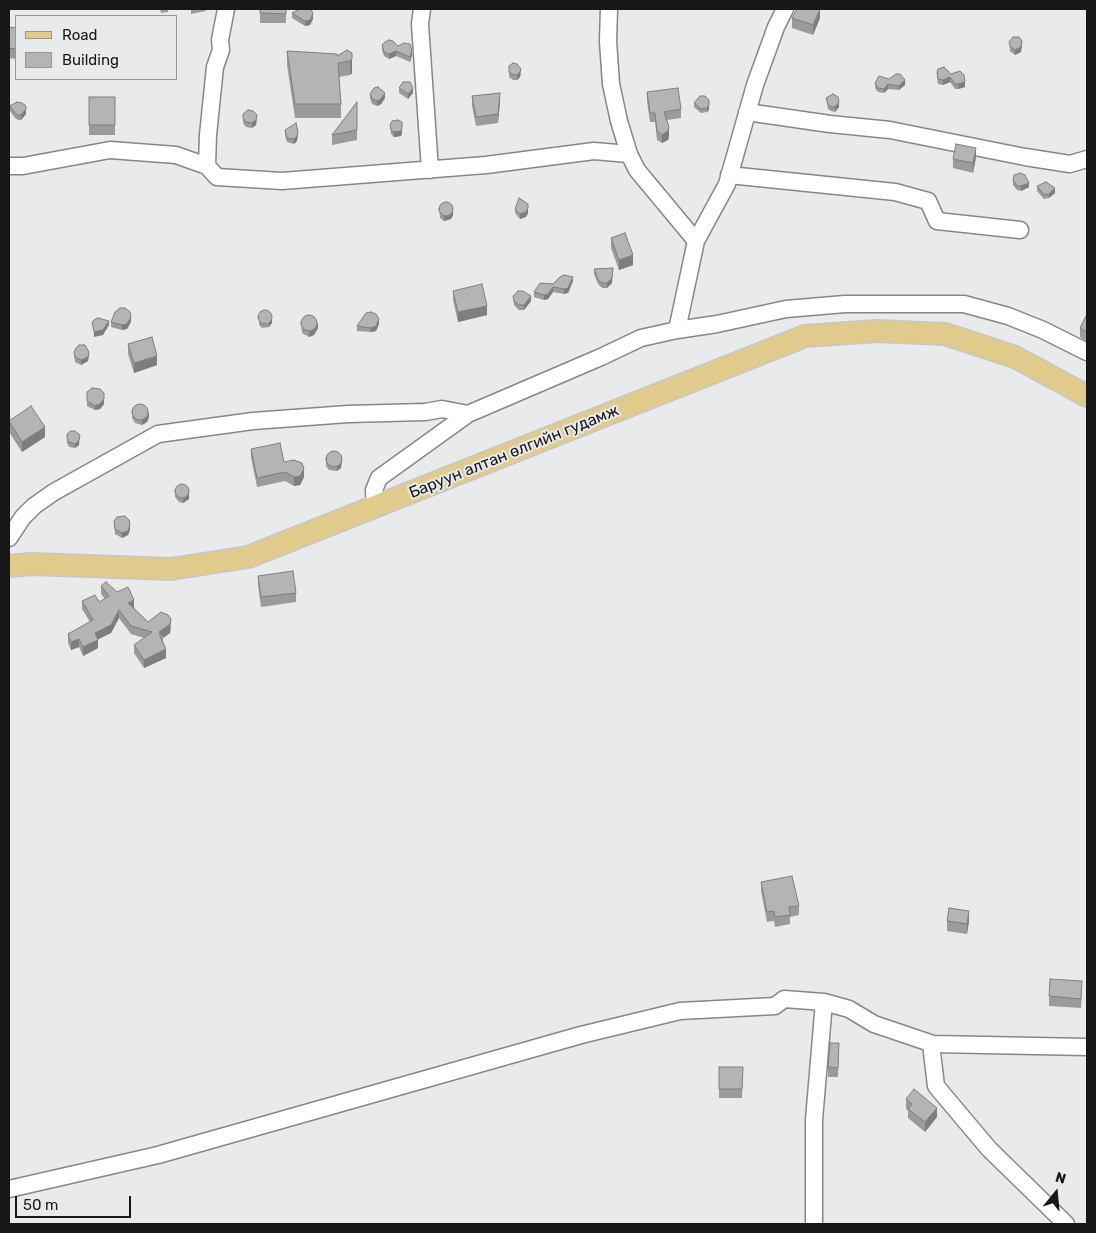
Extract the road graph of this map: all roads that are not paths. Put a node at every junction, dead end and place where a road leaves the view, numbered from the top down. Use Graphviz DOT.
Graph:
graph roads {
  1 [pos="226,9"];
  2 [pos="422,9"];
  3 [pos="609,9"];
  4 [pos="785,9"];
  5 [pos="747,112"];
  6 [pos="629,154"];
  7 [pos="1087,159"];
  8 [pos="9,166"];
  9 [pos="207,166"];
  10 [pos="430,170"];
  11 [pos="729,175"];
  12 [pos="1020,230"];
  13 [pos="696,241"];
  14 [pos="677,330"];
  15 [pos="1087,352"];
  16 [pos="1087,396"];
  17 [pos="468,414"];
  18 [pos="375,506"];
  19 [pos="9,538"];
  20 [pos="9,566"];
  21 [pos="824,1002"];
  22 [pos="931,1044"];
  23 [pos="1087,1047"];
  24 [pos="9,1189"];
  25 [pos="814,1224"];
  26 [pos="1066,1224"];
  1 -- 9 [label="street"];
  2 -- 10 [label="street"];
  3 -- 6 [label="street"];
  4 -- 5 [label="street"];
  5 -- 7 [label="street"];
  5 -- 11 [label="street"];
  6 -- 10 [label="street"];
  6 -- 13 [label="street"];
  8 -- 9 [label="street"];
  9 -- 10 [label="street"];
  11 -- 12 [label="street"];
  11 -- 13 [label="street"];
  13 -- 14 [label="street"];
  14 -- 15 [label="street"];
  14 -- 17 [label="street"];
  16 -- 18 [label="main road, Баруун алтан өлгийн гудамж"];
  17 -- 18 [label="street"];
  17 -- 19 [label="street"];
  18 -- 20 [label="main road, Баруун алтан өлгийн гудамж"];
  21 -- 22 [label="street"];
  21 -- 24 [label="street"];
  21 -- 25 [label="street"];
  22 -- 23 [label="street"];
  22 -- 26 [label="street"];
}
